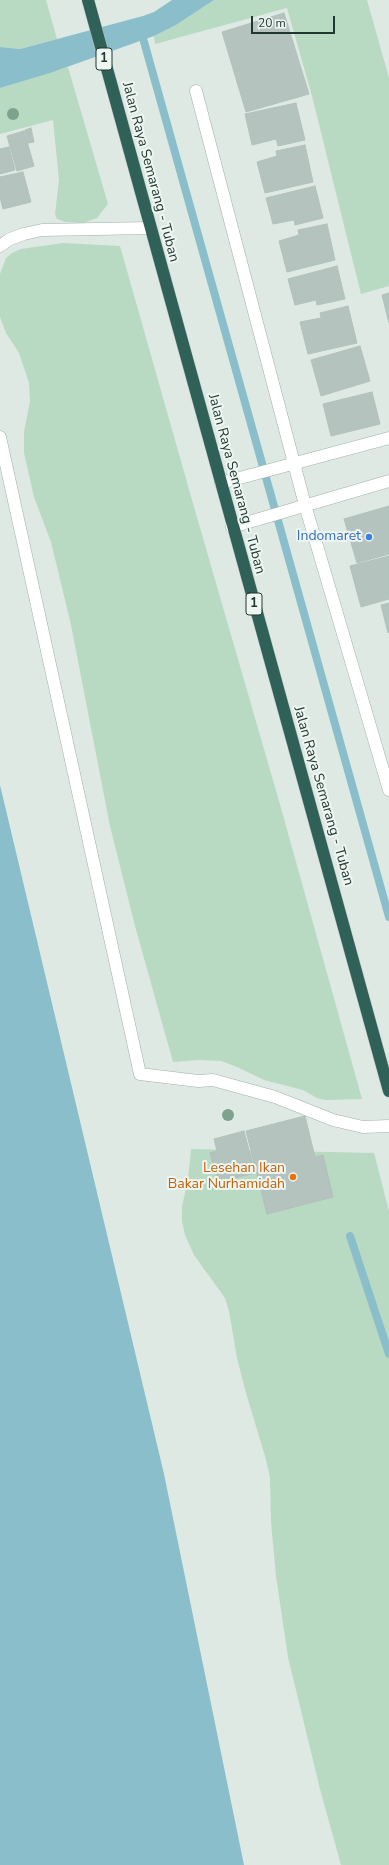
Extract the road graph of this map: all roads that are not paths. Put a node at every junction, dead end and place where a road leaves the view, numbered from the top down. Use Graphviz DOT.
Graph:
graph roads {
  1 [pos="88,0"];
  2 [pos="196,91"];
  3 [pos="150,228"];
  4 [pos="0,246"];
  5 [pos="0,437"];
  6 [pos="389,438"];
  7 [pos="294,463"];
  8 [pos="389,481"];
  9 [pos="220,483"];
  10 [pos="305,505"];
  11 [pos="232,527"];
  12 [pos="389,790"];
  13 [pos="389,1091"];
  14 [pos="389,1126"];
  1 -- 3 [label="highway, Jalan Raya Semarang - Tuban / 1"];
  2 -- 7 [label="street"];
  3 -- 4 [label="street"];
  3 -- 9 [label="highway, Jalan Raya Semarang - Tuban / 1"];
  5 -- 14 [label="street"];
  6 -- 7 [label="street"];
  7 -- 9 [label="street"];
  7 -- 10 [label="street"];
  8 -- 10 [label="street"];
  9 -- 11 [label="highway, Jalan Raya Semarang - Tuban / 1"];
  10 -- 11 [label="street"];
  10 -- 12 [label="street"];
  11 -- 13 [label="highway, Jalan Raya Semarang - Tuban / 1"];
}
